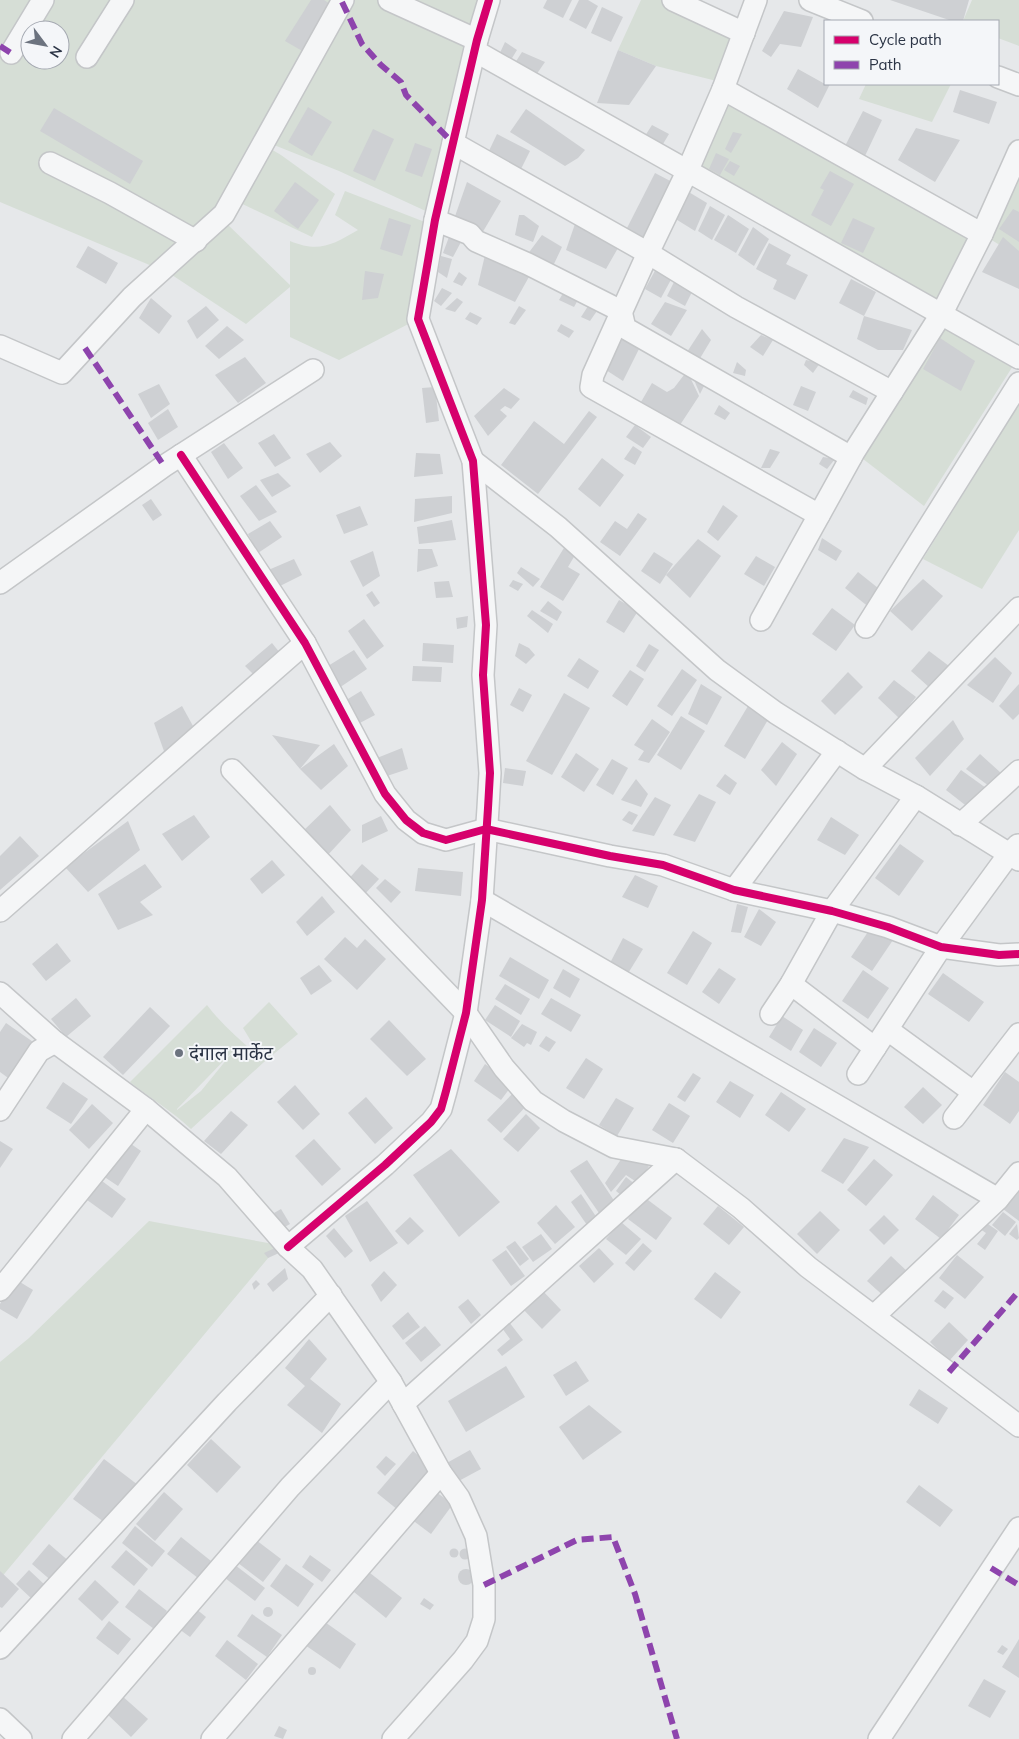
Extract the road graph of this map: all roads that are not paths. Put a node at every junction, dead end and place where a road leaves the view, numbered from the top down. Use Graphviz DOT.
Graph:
graph roads {
  1 [pos="43,0"];
  2 [pos="123,0"];
  3 [pos="343,0"];
  4 [pos="389,0"];
  5 [pos="489,0"];
  6 [pos="673,0"];
  7 [pos="756,0"];
  8 [pos="810,0"];
  9 [pos="860,20"];
  10 [pos="744,33"];
  11 [pos="476,45"];
  12 [pos="11,53"];
  13 [pos="87,57"];
  14 [pos="999,77"];
  15 [pos="1019,86"];
  16 [pos="723,89"];
  17 [pos="453,143"];
  18 [pos="1019,151"];
  19 [pos="50,164"];
  20 [pos="688,172"];
  21 [pos="435,220"];
  22 [pos="982,234"];
  23 [pos="196,241"];
  24 [pos="648,253"];
  25 [pos="621,311"];
  26 [pos="942,313"];
  27 [pos="0,346"];
  28 [pos="1019,358"];
  29 [pos="313,370"];
  30 [pos="1019,384"];
  31 [pos="892,392"];
  32 [pos="181,455"];
  33 [pos="851,457"];
  34 [pos="473,462"];
  35 [pos="819,515"];
  36 [pos="0,583"];
  37 [pos="1019,608"];
  38 [pos="761,620"];
  39 [pos="866,627"];
  40 [pos="305,643"];
  41 [pos="837,751"];
  42 [pos="865,769"];
  43 [pos="232,770"];
  44 [pos="1019,771"];
  45 [pos="916,796"];
  46 [pos="960,825"];
  47 [pos="486,829"];
  48 [pos="1016,852"];
  49 [pos="734,890"];
  50 [pos="482,900"];
  51 [pos="0,911"];
  52 [pos="832,911"];
  53 [pos="941,948"];
  54 [pos="1019,954"];
  55 [pos="791,984"];
  56 [pos="0,993"];
  57 [pos="466,1013"];
  58 [pos="771,1014"];
  59 [pos="888,1030"];
  60 [pos="1019,1034"];
  61 [pos="55,1042"];
  62 [pos="875,1048"];
  63 [pos="858,1074"];
  64 [pos="973,1092"];
  65 [pos="146,1109"];
  66 [pos="0,1110"];
  67 [pos="954,1118"];
  68 [pos="676,1159"];
  69 [pos="1019,1173"];
  70 [pos="998,1199"];
  71 [pos="288,1247"];
  72 [pos="0,1290"];
  73 [pos="331,1296"];
  74 [pos="874,1316"];
  75 [pos="391,1382"];
  76 [pos="403,1404"];
  77 [pos="1019,1425"];
  78 [pos="441,1474"];
  79 [pos="1019,1528"];
  80 [pos="0,1648"];
  81 [pos="0,1719"];
  82 [pos="21,1739"];
  83 [pos="73,1739"];
  84 [pos="212,1739"];
  85 [pos="394,1739"];
  86 [pos="879,1739"];
  1 -- 12 [label="street"];
  2 -- 13 [label="street"];
  3 -- 23 [label="street"];
  4 -- 11 [label="street"];
  5 -- 11 [label="street"];
  6 -- 10 [label="street"];
  7 -- 10 [label="street"];
  8 -- 9 [label="street"];
  10 -- 16 [label="street"];
  11 -- 17 [label="street"];
  11 -- 20 [label="street"];
  14 -- 15 [label="street"];
  16 -- 20 [label="street"];
  16 -- 22 [label="street"];
  17 -- 21 [label="street"];
  17 -- 24 [label="street"];
  18 -- 22 [label="street"];
  19 -- 23 [label="street"];
  20 -- 24 [label="street"];
  20 -- 26 [label="street"];
  21 -- 25 [label="street"];
  21 -- 34 [label="street"];
  22 -- 26 [label="street"];
  23 -- 27 [label="street"];
  24 -- 25 [label="street"];
  24 -- 31 [label="street"];
  25 -- 33 [label="street"];
  25 -- 35 [label="street"];
  26 -- 28 [label="street"];
  26 -- 31 [label="street"];
  29 -- 32 [label="street"];
  30 -- 39 [label="street"];
  31 -- 33 [label="street"];
  32 -- 36 [label="street"];
  32 -- 40 [label="street"];
  33 -- 35 [label="street"];
  34 -- 41 [label="street"];
  34 -- 47 [label="street"];
  35 -- 38 [label="street"];
  37 -- 42 [label="street"];
  40 -- 47 [label="street"];
  40 -- 51 [label="street"];
  41 -- 42 [label="street"];
  41 -- 49 [label="street"];
  42 -- 45 [label="street"];
  43 -- 57 [label="street"];
  44 -- 46 [label="street"];
  45 -- 46 [label="street"];
  45 -- 52 [label="street"];
  46 -- 48 [label="street"];
  47 -- 49 [label="street"];
  47 -- 50 [label="street"];
  48 -- 53 [label="street"];
  49 -- 52 [label="street"];
  50 -- 57 [label="street"];
  50 -- 70 [label="street"];
  52 -- 53 [label="street"];
  52 -- 55 [label="street"];
  53 -- 54 [label="street"];
  53 -- 59 [label="street"];
  55 -- 58 [label="street"];
  55 -- 62 [label="street"];
  56 -- 61 [label="street"];
  57 -- 68 [label="street"];
  57 -- 71 [label="street"];
  59 -- 62 [label="street"];
  59 -- 64 [label="street"];
  60 -- 64 [label="street"];
  61 -- 65 [label="street"];
  61 -- 66 [label="street"];
  62 -- 63 [label="street"];
  64 -- 67 [label="street"];
  65 -- 71 [label="street"];
  65 -- 72 [label="street"];
  68 -- 74 [label="street"];
  68 -- 76 [label="street"];
  69 -- 70 [label="street"];
  70 -- 74 [label="street"];
  71 -- 73 [label="street"];
  73 -- 75 [label="street"];
  73 -- 80 [label="street"];
  74 -- 77 [label="street"];
  75 -- 76 [label="street"];
  75 -- 83 [label="street"];
  76 -- 78 [label="street"];
  78 -- 84 [label="street"];
  78 -- 85 [label="street"];
  79 -- 86 [label="street"];
  81 -- 82 [label="street"];
}
